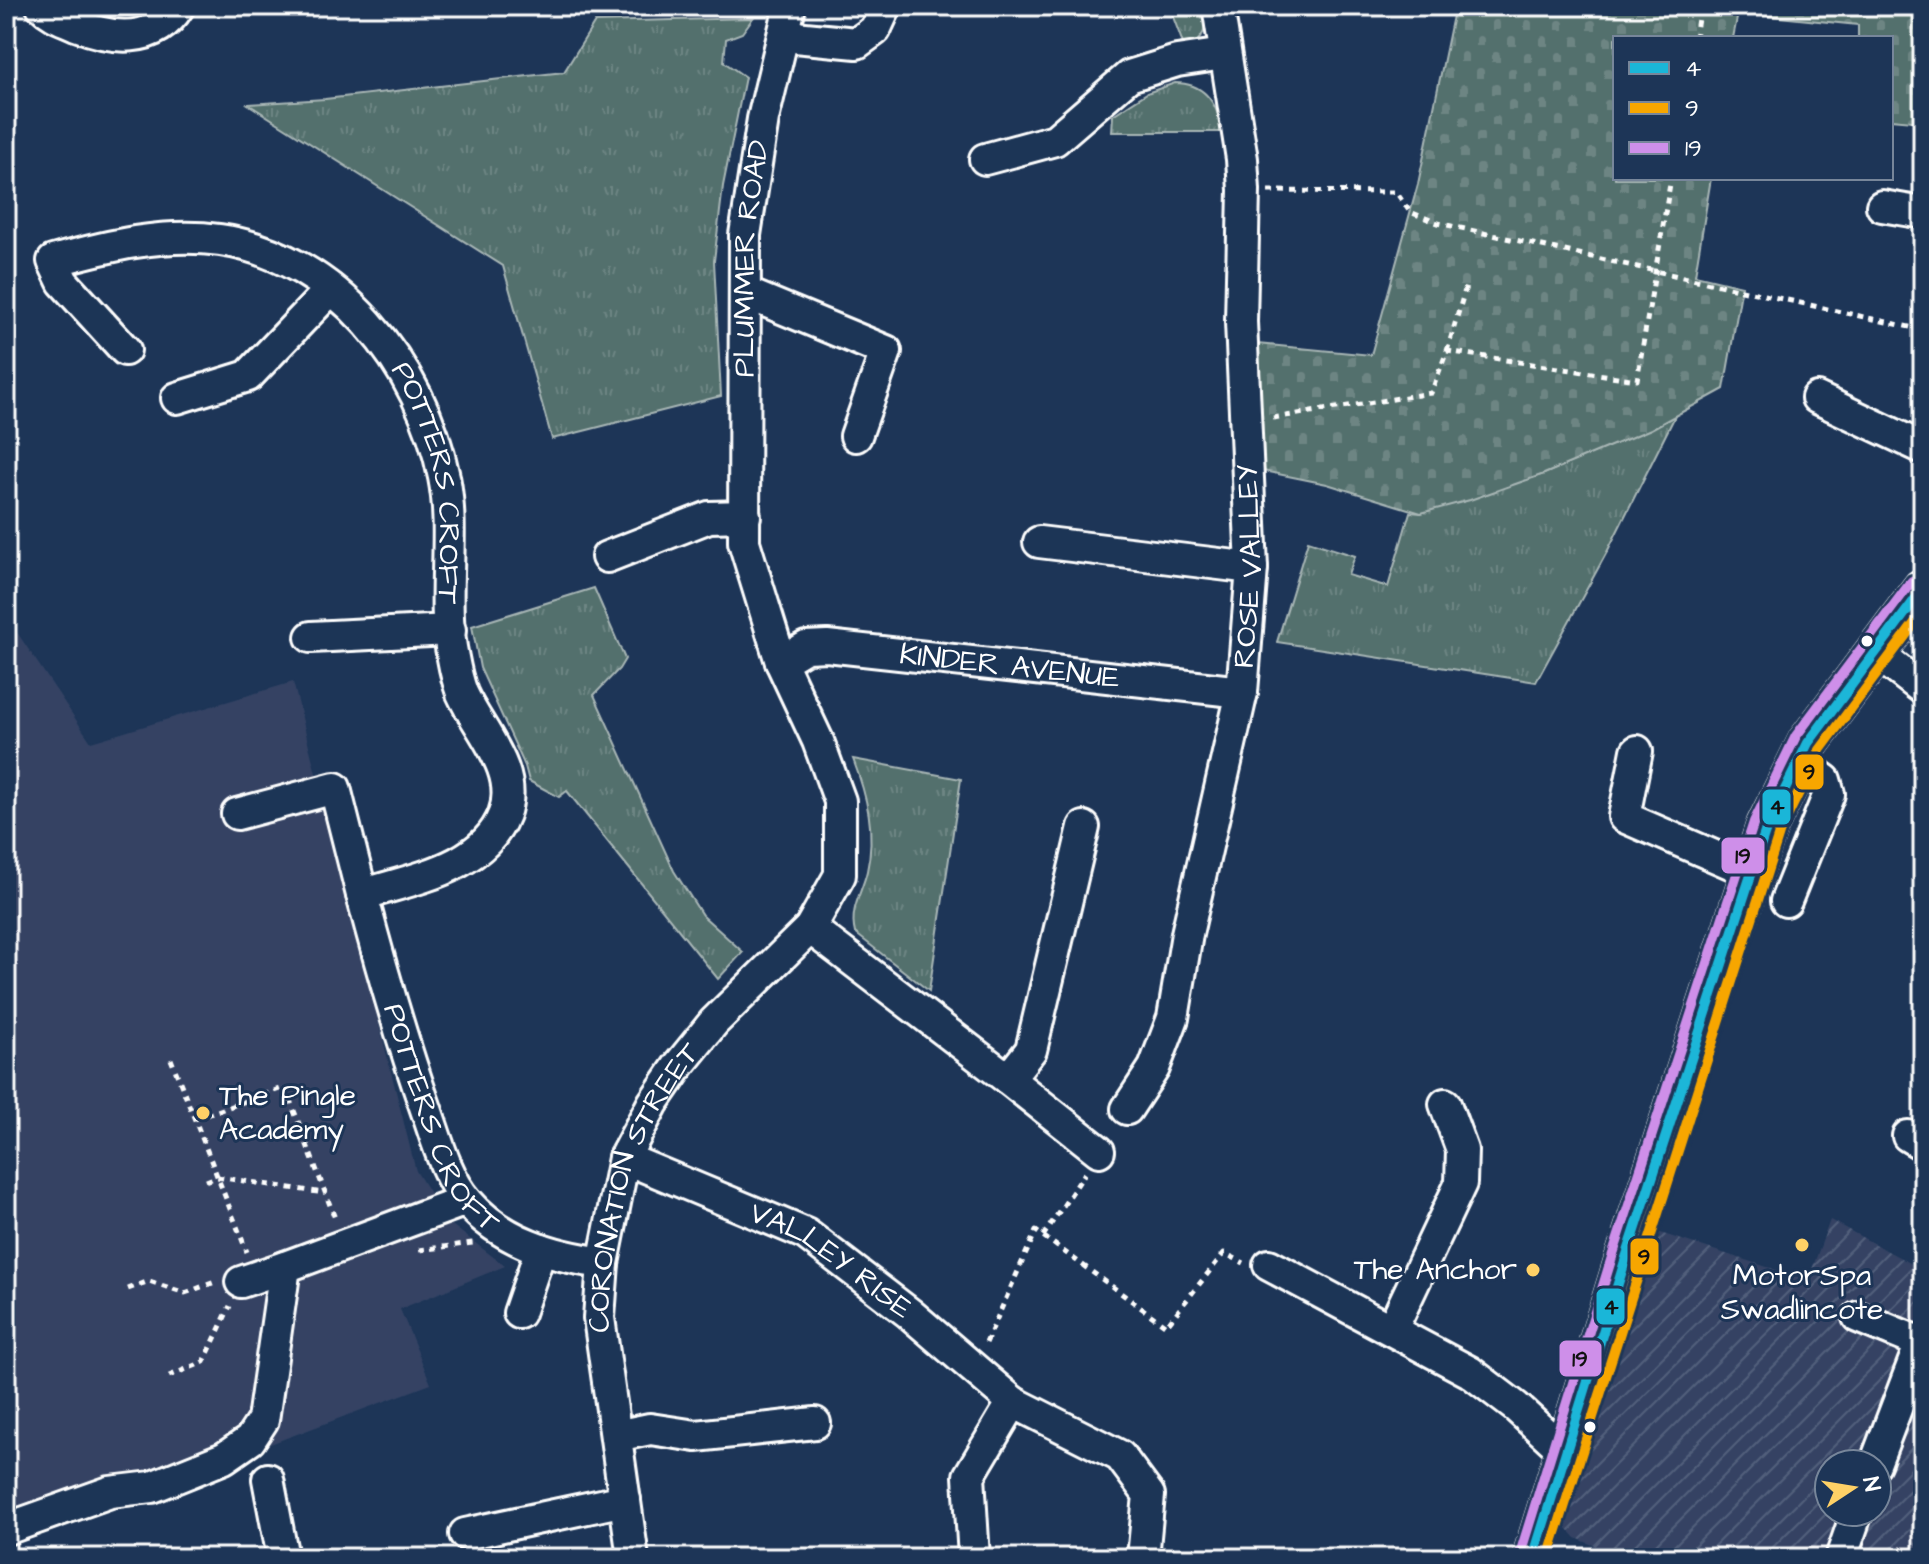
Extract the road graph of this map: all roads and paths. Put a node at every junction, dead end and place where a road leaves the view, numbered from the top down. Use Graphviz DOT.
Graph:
graph roads {
  1 [pos="42,6"];
  2 [pos="179,6"];
  3 [pos="790,6"];
  4 [pos="886,6"];
  5 [pos="1218,6"];
  6 [pos="1700,6"];
  7 [pos="784,36"];
  8 [pos="1695,36"];
  9 [pos="1224,54"];
  10 [pos="985,159"];
  11 [pos="1671,180"];
  12 [pos="1244,190"];
  13 [pos="1882,206"];
  14 [pos="1923,213"];
  15 [pos="1655,272"];
  16 [pos="1467,283"];
  17 [pos="331,289"];
  18 [pos="746,293"];
  19 [pos="1923,330"];
  20 [pos="125,350"];
  21 [pos="1447,351"];
  22 [pos="177,398"];
  23 [pos="1817,398"];
  24 [pos="1247,422"];
  25 [pos="856,436"];
  26 [pos="1923,448"];
  27 [pos="745,516"];
  28 [pos="1039,542"];
  29 [pos="607,557"];
  30 [pos="1252,568"];
  31 [pos="1923,589"];
  32 [pos="450,630"];
  33 [pos="311,637"];
  34 [pos="1875,652"];
  35 [pos="781,662"];
  36 [pos="1923,689"];
  37 [pos="1242,692"];
  38 [pos="1637,751"];
  39 [pos="1798,761"];
  40 [pos="237,814"];
  41 [pos="1084,827"];
  42 [pos="1751,872"];
  43 [pos="840,875"];
  44 [pos="362,895"];
  45 [pos="1786,901"];
  46 [pos="810,928"];
  47 [pos="171,1059"];
  48 [pos="1008,1079"];
  49 [pos="1445,1104"];
  50 [pos="1127,1109"];
  51 [pos="195,1119"];
  52 [pos="1099,1151"];
  53 [pos="624,1158"];
  54 [pos="217,1177"];
  55 [pos="206,1181"];
  56 [pos="324,1193"];
  57 [pos="466,1200"];
  58 [pos="495,1226"];
  59 [pos="374,1235"];
  60 [pos="541,1249"];
  61 [pos="411,1251"];
  62 [pos="603,1263"];
  63 [pos="1269,1265"];
  64 [pos="285,1267"];
  65 [pos="238,1271"];
  66 [pos="128,1289"];
  67 [pos="519,1313"];
  68 [pos="1858,1317"];
  69 [pos="1392,1329"];
  70 [pos="976,1370"];
  71 [pos="169,1376"];
  72 [pos="1013,1402"];
  73 [pos="815,1423"];
  74 [pos="616,1436"];
  75 [pos="1881,1448"];
  76 [pos="1565,1452"];
  77 [pos="268,1479"];
  78 [pos="625,1500"];
  79 [pos="1851,1528"];
  80 [pos="6,1529"];
  81 [pos="465,1534"];
  82 [pos="283,1558"];
  83 [pos="633,1558"];
  84 [pos="974,1558"];
  85 [pos="1143,1558"];
  86 [pos="1533,1558"];
  87 [pos="1841,1558"];
  1 -- 2 [label="street"];
  3 -- 7 [label="street, PLUMMER ROAD"];
  4 -- 7 [label="street"];
  5 -- 9 [label="street, ROSE VALLEY"];
  6 -- 8 [label="path"];
  7 -- 18 [label="street, PLUMMER ROAD"];
  9 -- 10 [label="street"];
  9 -- 12 [label="street, ROSE VALLEY"];
  11 -- 15 [label="path"];
  12 -- 15 [label="path"];
  12 -- 24 [label="street, ROSE VALLEY"];
  13 -- 14 [label="street"];
  15 -- 19 [label="path"];
  15 -- 21 [label="path"];
  16 -- 21 [label="path"];
  17 -- 20 [label="street, POTTERS CROFT"];
  17 -- 22 [label="street"];
  17 -- 32 [label="street, POTTERS CROFT"];
  18 -- 25 [label="street"];
  18 -- 27 [label="street, PLUMMER ROAD"];
  21 -- 24 [label="path"];
  23 -- 26 [label="street"];
  24 -- 30 [label="street, ROSE VALLEY"];
  27 -- 29 [label="street"];
  27 -- 35 [label="street, PLUMMER ROAD"];
  28 -- 30 [label="street"];
  30 -- 37 [label="street, ROSE VALLEY"];
  31 -- 34 [label="main road"];
  32 -- 33 [label="street"];
  32 -- 44 [label="street, POTTERS CROFT"];
  34 -- 36 [label="street"];
  34 -- 39 [label="main road"];
  35 -- 37 [label="street, KINDER AVENUE"];
  35 -- 43 [label="street, PLUMMER ROAD"];
  37 -- 50 [label="street, ROSE VALLEY"];
  38 -- 42 [label="street"];
  39 -- 42 [label="main road"];
  39 -- 45 [label="street"];
  40 -- 44 [label="street, POTTERS CROFT"];
  41 -- 48 [label="street"];
  42 -- 76 [label="main road"];
  43 -- 46 [label="street, CORONATION STREET"];
  44 -- 57 [label="street, POTTERS CROFT"];
  46 -- 48 [label="street"];
  46 -- 53 [label="street, CORONATION STREET"];
  47 -- 51 [label="path"];
  48 -- 52 [label="street"];
  49 -- 69 [label="street"];
  51 -- 54 [label="path"];
  51 -- 56 [label="path"];
  53 -- 62 [label="street, CORONATION STREET"];
  53 -- 70 [label="street, VALLEY RISE"];
  54 -- 55 [label="path"];
  54 -- 56 [label="path"];
  54 -- 65 [label="path"];
  56 -- 59 [label="path"];
  57 -- 58 [label="street, POTTERS CROFT"];
  57 -- 59 [label="street"];
  58 -- 60 [label="street, POTTERS CROFT"];
  58 -- 61 [label="path"];
  59 -- 64 [label="street"];
  60 -- 62 [label="street, POTTERS CROFT"];
  60 -- 67 [label="street"];
  62 -- 74 [label="street, CORONATION STREET"];
  63 -- 69 [label="street"];
  63 -- 70 [label="path"];
  64 -- 65 [label="street"];
  64 -- 80 [label="street"];
  65 -- 66 [label="path"];
  65 -- 71 [label="path"];
  68 -- 75 [label="street"];
  69 -- 76 [label="street"];
  70 -- 72 [label="street, VALLEY RISE"];
  72 -- 84 [label="street"];
  72 -- 85 [label="street, VALLEY RISE"];
  73 -- 74 [label="street"];
  74 -- 78 [label="street, CORONATION STREET"];
  76 -- 86 [label="main road"];
  77 -- 82 [label="street"];
  78 -- 81 [label="street"];
  78 -- 83 [label="street, CORONATION STREET"];
  79 -- 87 [label="street"];
}
